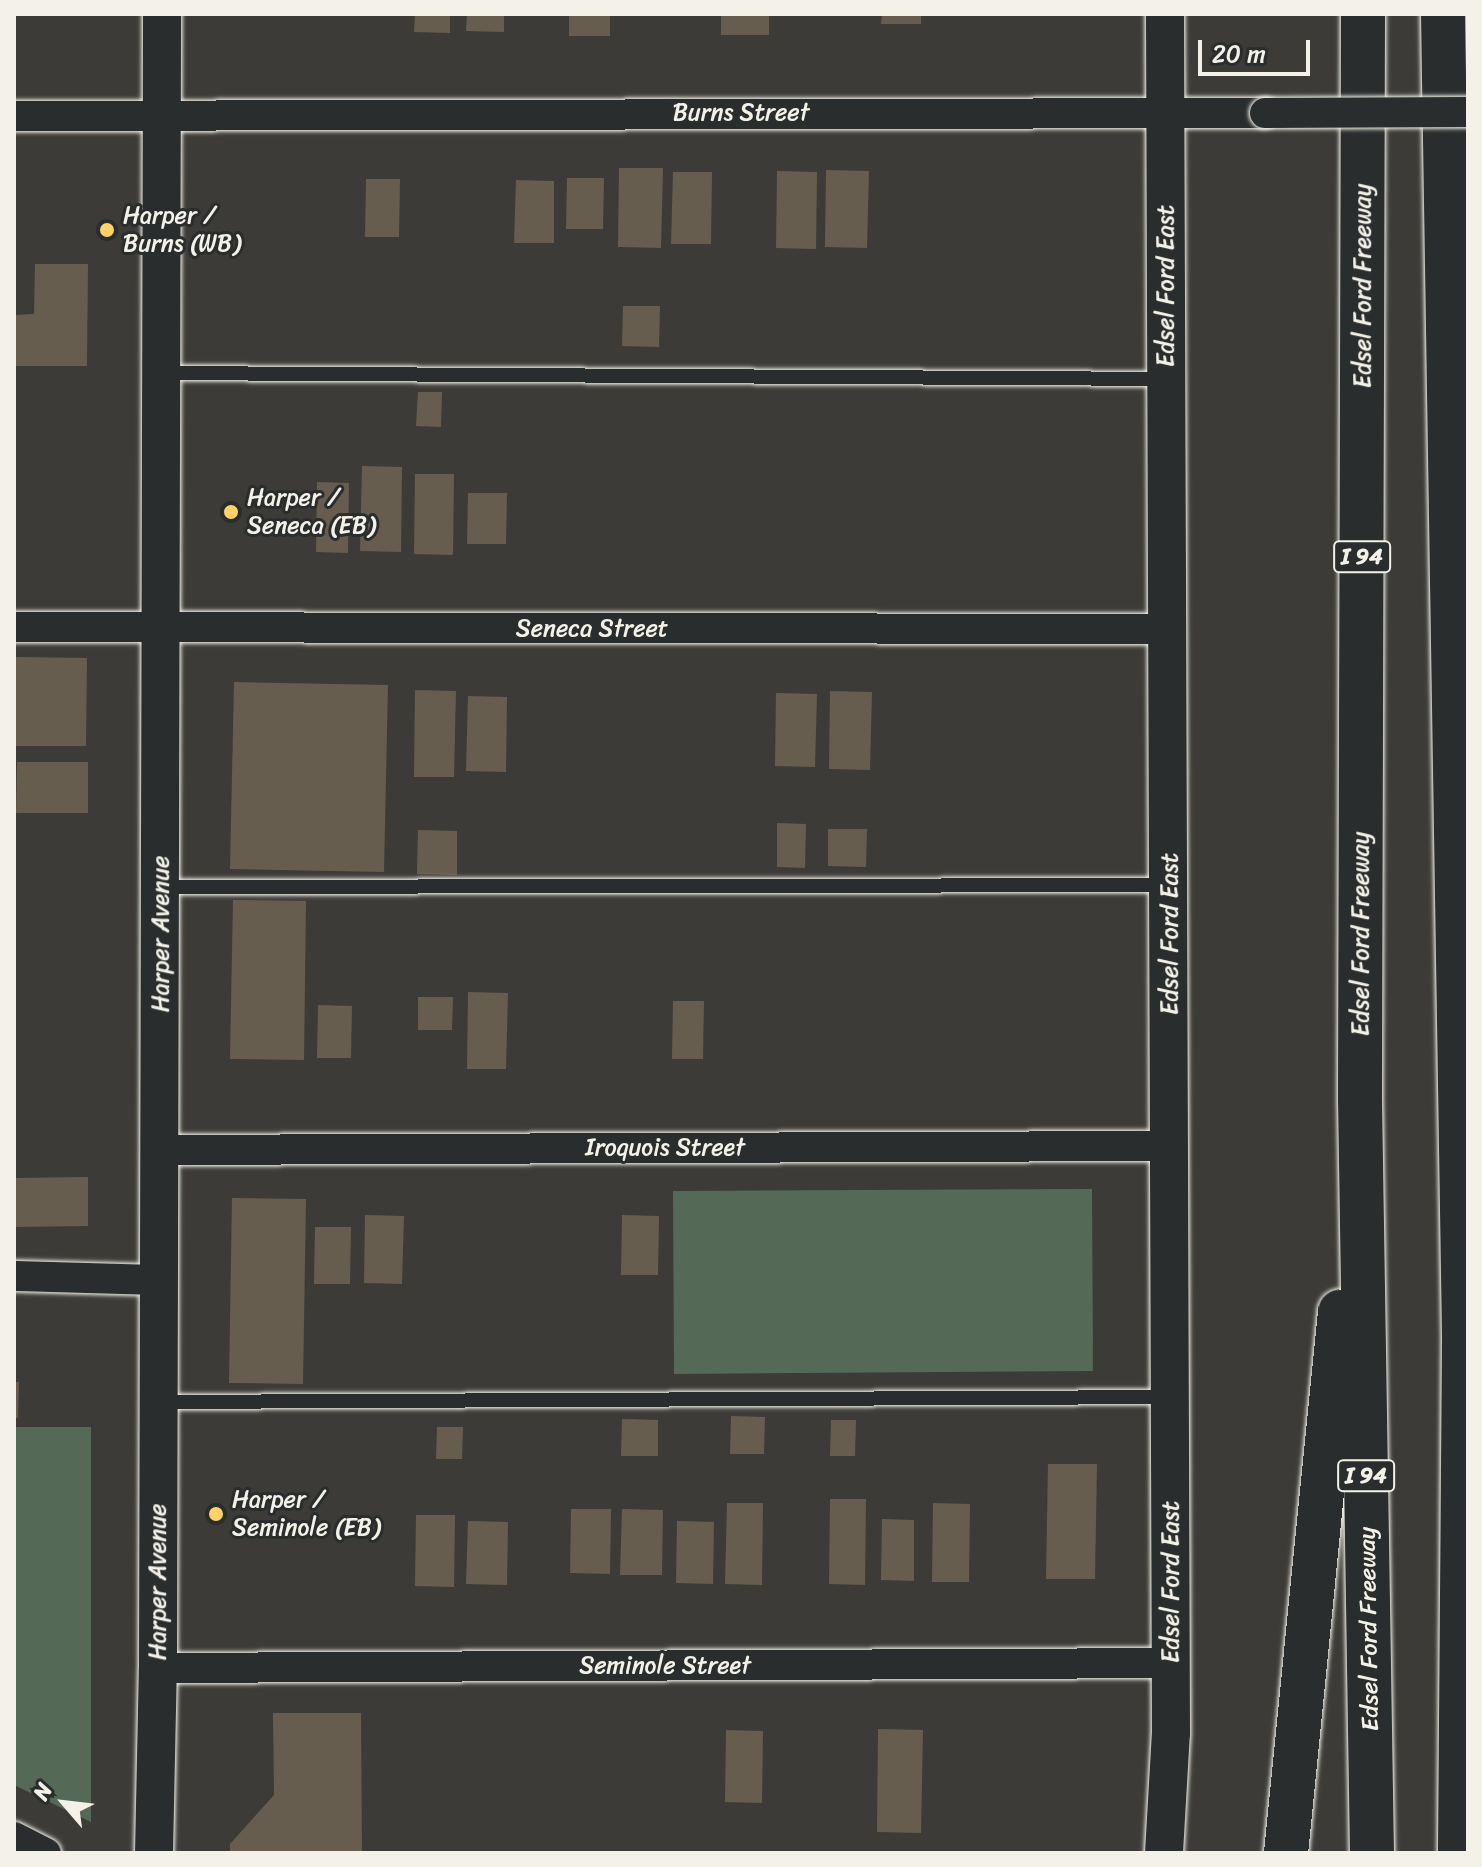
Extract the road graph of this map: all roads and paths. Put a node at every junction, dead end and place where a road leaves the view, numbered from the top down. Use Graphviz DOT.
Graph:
graph roads {
  1 [pos="162,14"];
  2 [pos="1165,14"];
  3 [pos="1363,14"];
  4 [pos="1443,14"];
  5 [pos="1468,112"];
  6 [pos="1165,114"];
  7 [pos="14,116"];
  8 [pos="163,116"];
  9 [pos="162,373"];
  10 [pos="1167,379"];
  11 [pos="14,627"];
  12 [pos="161,629"];
  13 [pos="1169,629"];
  14 [pos="1170,885"];
  15 [pos="161,887"];
  16 [pos="1360,1099"];
  17 [pos="1171,1146"];
  18 [pos="159,1150"];
  19 [pos="14,1276"];
  20 [pos="159,1280"];
  21 [pos="1466,1351"];
  22 [pos="1171,1397"];
  23 [pos="159,1402"];
  24 [pos="1171,1663"];
  25 [pos="158,1668"];
  26 [pos="14,1837"];
  27 [pos="46,1853"];
  28 [pos="154,1853"];
  29 [pos="1164,1853"];
  30 [pos="1286,1853"];
  31 [pos="1372,1853"];
  32 [pos="1460,1853"];
  1 -- 8 [label="street, Harper Avenue"];
  2 -- 6 [label="street, Edsel Ford East"];
  3 -- 16 [label="highway, Edsel Ford Freeway / I 94"];
  4 -- 21 [label="highway"];
  5 -- 6 [label="street, Burns Street, bridge"];
  6 -- 8 [label="street, Burns Street"];
  6 -- 10 [label="street, Edsel Ford East"];
  7 -- 8 [label="street, Burns Street"];
  8 -- 9 [label="street, Harper Avenue"];
  9 -- 10 [label="lane"];
  9 -- 12 [label="street, Harper Avenue"];
  10 -- 13 [label="street, Edsel Ford East"];
  11 -- 12 [label="street, Seneca Street"];
  12 -- 13 [label="street, Seneca Street"];
  12 -- 15 [label="street, Harper Avenue"];
  13 -- 14 [label="street, Edsel Ford East"];
  14 -- 15 [label="lane"];
  14 -- 17 [label="street, Edsel Ford East"];
  15 -- 18 [label="street, Harper Avenue"];
  16 -- 30 [label="highway"];
  16 -- 31 [label="highway, Edsel Ford Freeway / I 94"];
  17 -- 18 [label="street, Iroquois Street"];
  17 -- 22 [label="street, Edsel Ford East"];
  18 -- 20 [label="street, Harper Avenue"];
  19 -- 20 [label="street"];
  20 -- 23 [label="street, Harper Avenue"];
  21 -- 32 [label="highway"];
  22 -- 23 [label="lane"];
  22 -- 24 [label="street, Edsel Ford East"];
  23 -- 25 [label="street, Harper Avenue"];
  24 -- 25 [label="street, Seminole Street"];
  24 -- 29 [label="street, Edsel Ford East"];
  25 -- 28 [label="street, Harper Avenue"];
  26 -- 27 [label="street"];
}
